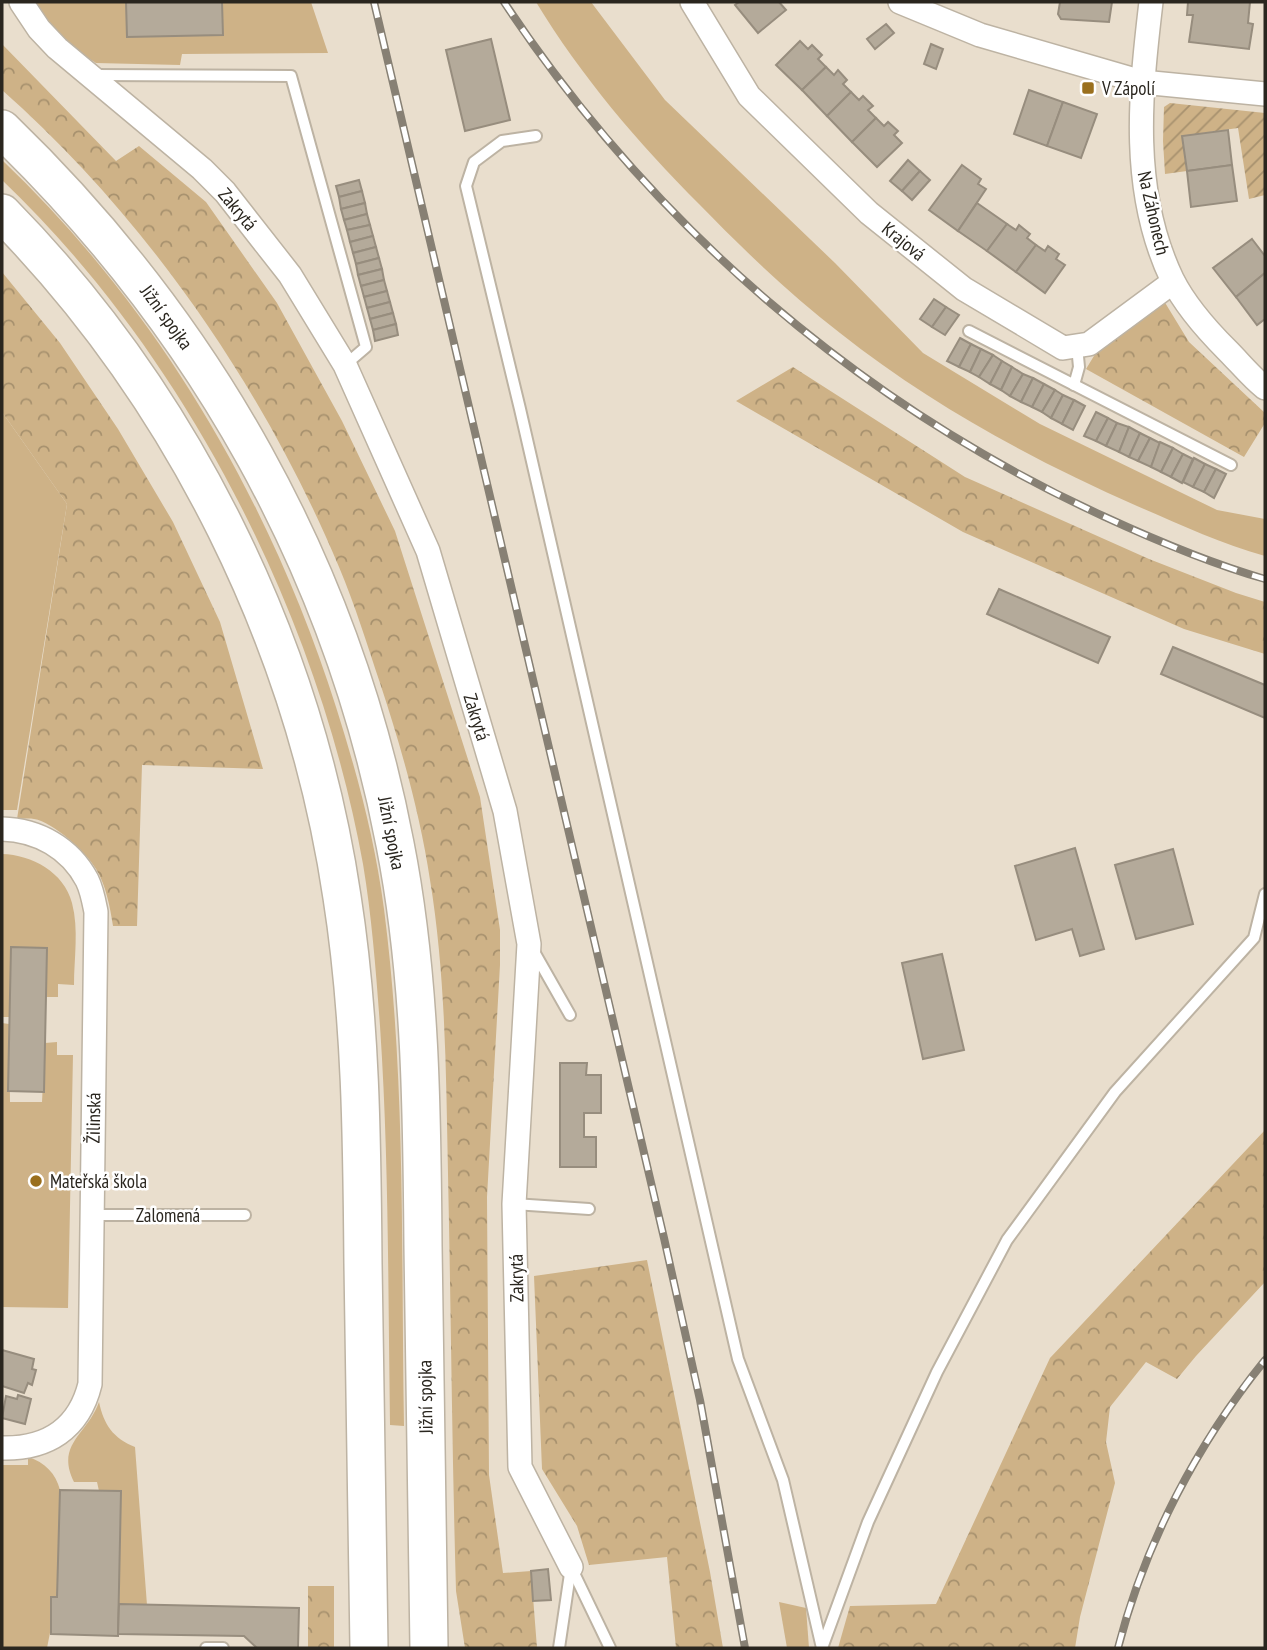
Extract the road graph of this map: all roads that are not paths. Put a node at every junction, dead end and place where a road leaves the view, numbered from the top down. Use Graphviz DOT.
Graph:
graph roads {
  1 [pos="21,2"];
  2 [pos="692,2"];
  3 [pos="900,2"];
  4 [pos="1151,2"];
  5 [pos="89,75"];
  6 [pos="1142,82"];
  7 [pos="1265,94"];
  8 [pos="2,129"];
  9 [pos="536,136"];
  10 [pos="2,214"];
  11 [pos="1173,282"];
  12 [pos="969,331"];
  13 [pos="1077,346"];
  14 [pos="345,365"];
  15 [pos="1074,386"];
  16 [pos="1265,388"];
  17 [pos="1231,466"];
  18 [pos="2,830"];
  19 [pos="1265,894"];
  20 [pos="529,944"];
  21 [pos="570,1015"];
  22 [pos="514,1205"];
  23 [pos="589,1209"];
  24 [pos="244,1214"];
  25 [pos="92,1215"];
  26 [pos="2,1448"];
  27 [pos="571,1567"];
  28 [pos="207,1648"];
  29 [pos="223,1648"];
  30 [pos="369,1648"];
  31 [pos="429,1648"];
  32 [pos="559,1648"];
  33 [pos="610,1648"];
  34 [pos="822,1648"];
  1 -- 5 [label="street, Zakrytá"];
  2 -- 13 [label="street, Krajová"];
  3 -- 6 [label="street"];
  4 -- 6 [label="street, Na Záhonech"];
  5 -- 14 [label="street, Zakrytá"];
  5 -- 14 [label="lane"];
  6 -- 7 [label="street"];
  6 -- 11 [label="street, Na Záhonech"];
  8 -- 31 [label="highway, Jižní spojka"];
  9 -- 34 [label="lane"];
  10 -- 30 [label="highway"];
  11 -- 13 [label="street"];
  11 -- 16 [label="street, Na Záhonech"];
  12 -- 15 [label="lane"];
  13 -- 15 [label="lane"];
  14 -- 20 [label="street, Zakrytá"];
  15 -- 17 [label="lane"];
  18 -- 25 [label="street, Žilinská"];
  19 -- 34 [label="lane"];
  20 -- 21 [label="lane"];
  20 -- 22 [label="street, Zakrytá"];
  22 -- 23 [label="lane"];
  22 -- 27 [label="street, Zakrytá"];
  24 -- 25 [label="lane, Zalomená"];
  25 -- 26 [label="street, Žilinská"];
  27 -- 32 [label="lane"];
  27 -- 33 [label="lane"];
  28 -- 29 [label="lane"];
}
